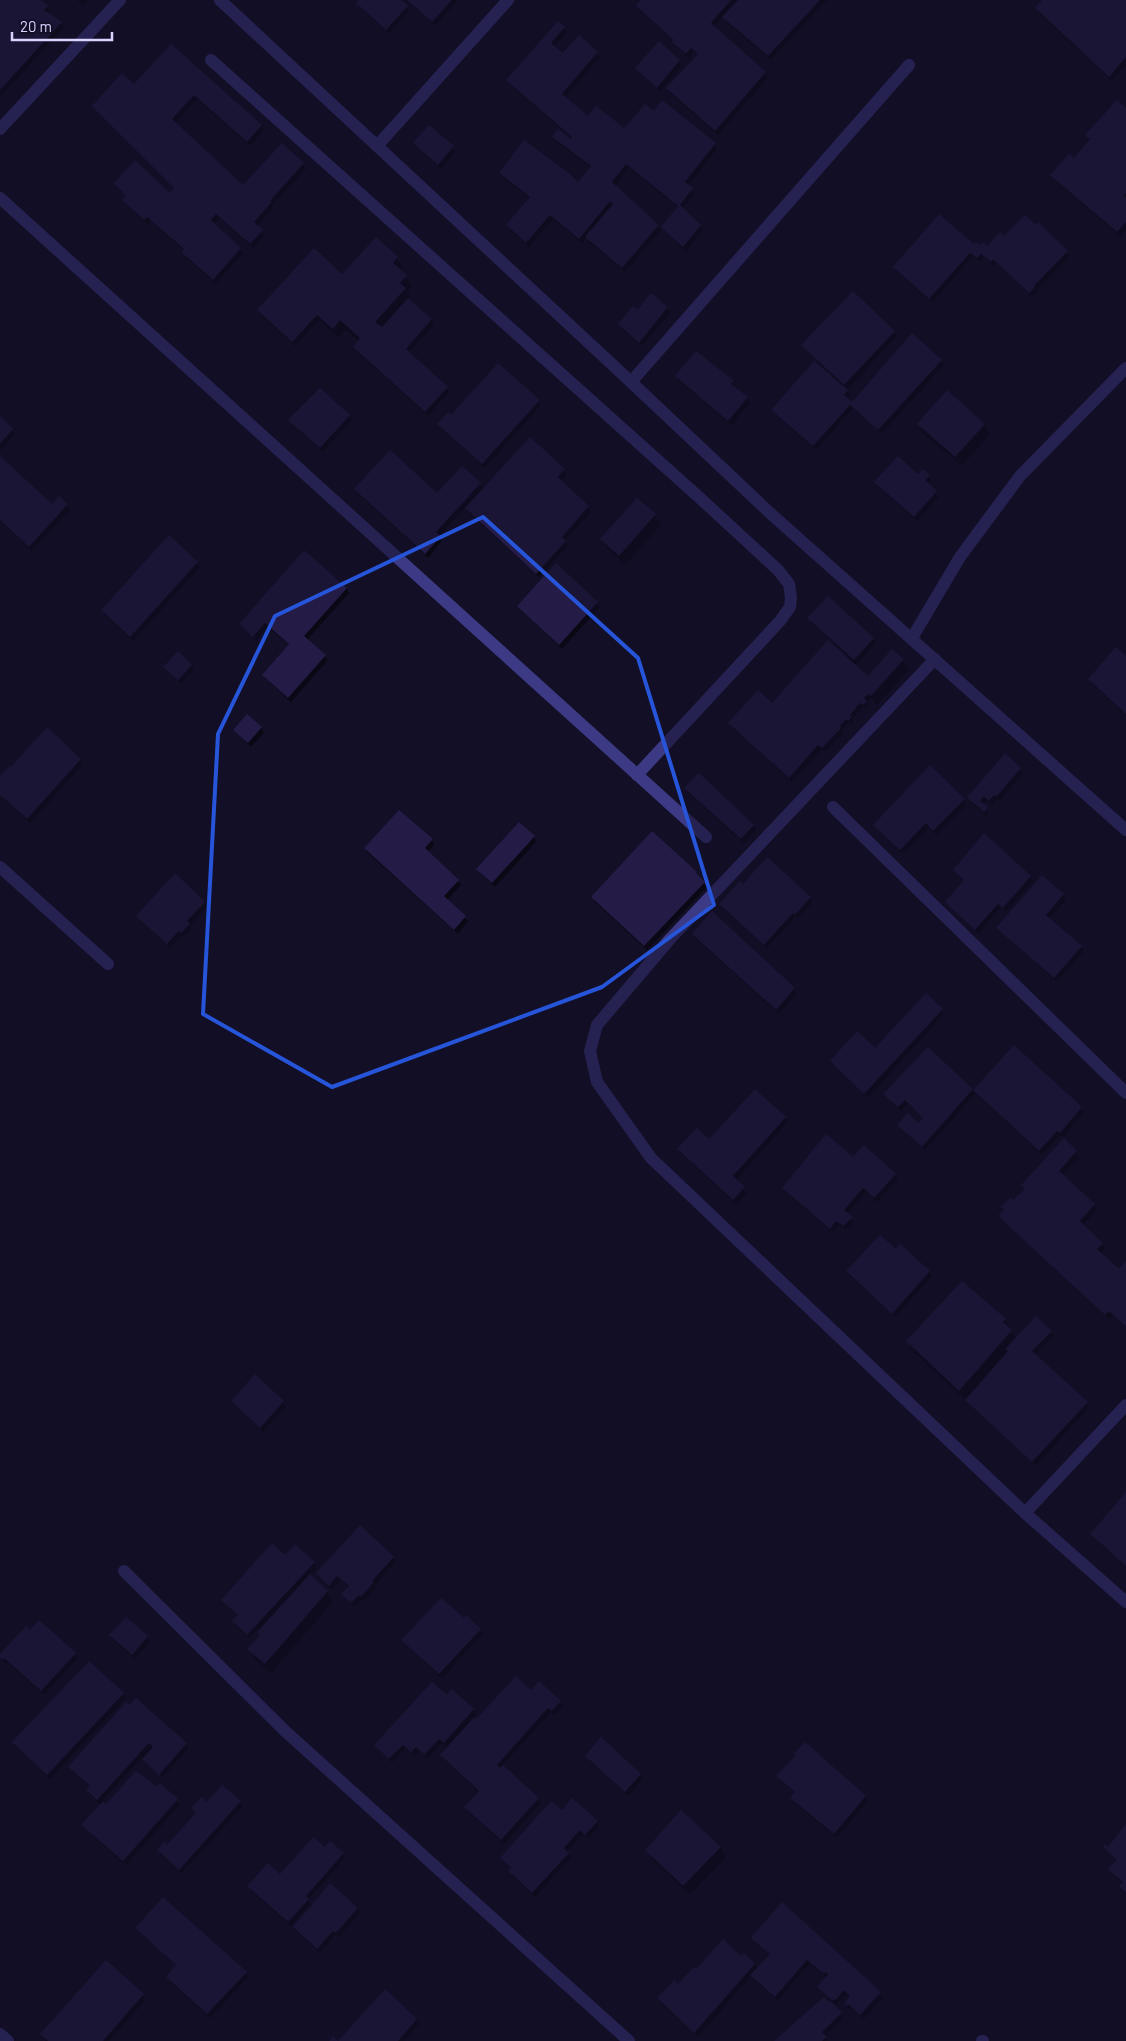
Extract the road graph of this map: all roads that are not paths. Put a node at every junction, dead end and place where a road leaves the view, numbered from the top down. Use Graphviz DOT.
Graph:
graph roads {
  1 [pos="120,0"];
  2 [pos="220,0"];
  3 [pos="508,0"];
  4 [pos="211,60"];
  5 [pos="909,65"];
  6 [pos="0,129"];
  7 [pos="377,146"];
  8 [pos="0,198"];
  9 [pos="1126,368"];
  10 [pos="631,382"];
  11 [pos="912,638"];
  12 [pos="935,660"];
  13 [pos="638,775"];
  14 [pos="833,807"];
  15 [pos="1126,830"];
  16 [pos="706,837"];
  17 [pos="0,867"];
  18 [pos="108,964"];
  19 [pos="1126,1093"];
  20 [pos="1126,1405"];
  21 [pos="1025,1513"];
  22 [pos="124,1571"];
  23 [pos="1126,1602"];
  24 [pos="0,2034"];
  25 [pos="8,2041"];
  26 [pos="629,2041"];
  1 -- 6 [label="street"];
  2 -- 7 [label="street"];
  3 -- 7 [label="street"];
  4 -- 13 [label="street"];
  5 -- 10 [label="street"];
  7 -- 10 [label="street"];
  8 -- 13 [label="street"];
  9 -- 11 [label="street"];
  10 -- 11 [label="street"];
  11 -- 12 [label="street"];
  12 -- 15 [label="street"];
  12 -- 21 [label="street"];
  13 -- 16 [label="street"];
  14 -- 19 [label="street"];
  17 -- 18 [label="street"];
  20 -- 21 [label="street"];
  21 -- 23 [label="street"];
  22 -- 26 [label="street"];
  24 -- 25 [label="street"];
}
